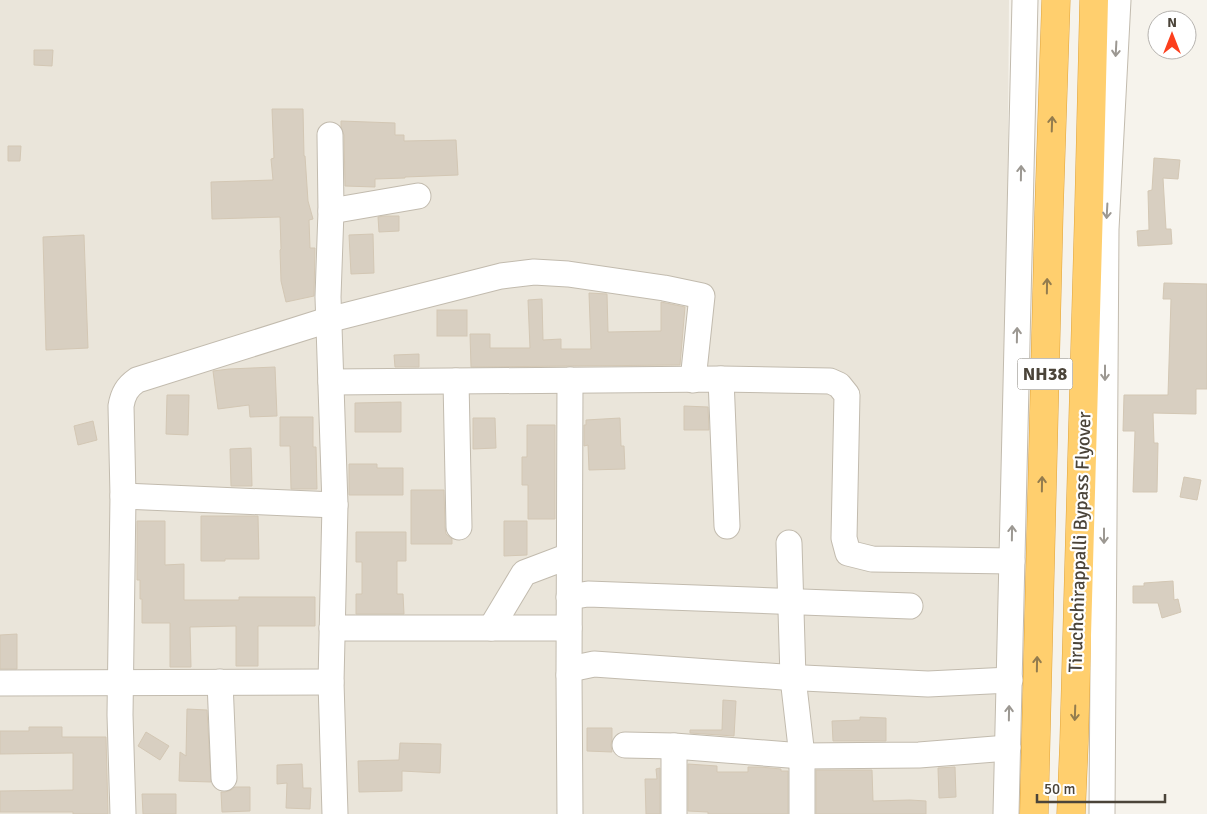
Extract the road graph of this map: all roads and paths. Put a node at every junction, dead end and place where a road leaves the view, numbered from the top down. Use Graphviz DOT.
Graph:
graph roads {
  1 [pos="1024,0"];
  2 [pos="1056,0"];
  3 [pos="1094,0"];
  4 [pos="1118,0"];
  5 [pos="330,135"];
  6 [pos="418,196"];
  7 [pos="331,211"];
  8 [pos="328,300"];
  9 [pos="570,380"];
  10 [pos="693,380"];
  11 [pos="721,380"];
  12 [pos="456,381"];
  13 [pos="331,382"];
  14 [pos="123,496"];
  15 [pos="335,505"];
  16 [pos="727,526"];
  17 [pos="458,528"];
  18 [pos="788,543"];
  19 [pos="569,556"];
  20 [pos="1012,561"];
  21 [pos="569,596"];
  22 [pos="790,602"];
  23 [pos="910,606"];
  24 [pos="332,628"];
  25 [pos="491,628"];
  26 [pos="569,628"];
  27 [pos="569,674"];
  28 [pos="793,678"];
  29 [pos="1010,680"];
  30 [pos="120,682"];
  31 [pos="220,682"];
  32 [pos="331,682"];
  33 [pos="0,683"];
  34 [pos="625,745"];
  35 [pos="674,746"];
  36 [pos="1008,748"];
  37 [pos="802,756"];
  38 [pos="224,778"];
  39 [pos="123,814"];
  40 [pos="334,814"];
  41 [pos="570,814"];
  42 [pos="674,814"];
  43 [pos="802,814"];
  44 [pos="1006,814"];
  45 [pos="1034,814"];
  46 [pos="1071,814"];
  47 [pos="1102,814"];
  20 -- 1 [label="street, one-way"];
  45 -- 2 [label="highway, Tiruchchirappalli Bypass Flyover / NH38, one-way"];
  3 -- 46 [label="highway, Tiruchchirappalli Bypass Flyover / NH38, one-way"];
  4 -- 47 [label="street, one-way"];
  5 -- 7 [label="street"];
  6 -- 7 [label="street"];
  7 -- 8 [label="street"];
  8 -- 10 [label="street"];
  8 -- 13 [label="street"];
  8 -- 14 [label="street"];
  9 -- 10 [label="street"];
  9 -- 12 [label="street"];
  9 -- 19 [label="street"];
  10 -- 11 [label="street"];
  11 -- 16 [label="street"];
  11 -- 20 [label="street"];
  12 -- 13 [label="street"];
  12 -- 17 [label="street"];
  13 -- 15 [label="street"];
  14 -- 15 [label="street"];
  14 -- 30 [label="street"];
  15 -- 24 [label="street"];
  18 -- 22 [label="street"];
  19 -- 21 [label="street"];
  19 -- 25 [label="street"];
  20 -- 29 [label="street"];
  21 -- 22 [label="street"];
  21 -- 26 [label="street"];
  22 -- 23 [label="street"];
  22 -- 28 [label="street"];
  24 -- 25 [label="street"];
  24 -- 32 [label="street"];
  25 -- 26 [label="street"];
  26 -- 27 [label="street"];
  27 -- 28 [label="street"];
  27 -- 41 [label="street"];
  28 -- 29 [label="street"];
  28 -- 37 [label="street"];
  36 -- 29 [label="street, one-way"];
  30 -- 31 [label="street"];
  30 -- 33 [label="street"];
  30 -- 39 [label="street"];
  31 -- 32 [label="street"];
  31 -- 38 [label="street"];
  32 -- 40 [label="street"];
  34 -- 35 [label="street"];
  35 -- 37 [label="street"];
  35 -- 42 [label="street"];
  36 -- 37 [label="street"];
  36 -- 44 [label="street"];
  37 -- 43 [label="street"];
}
